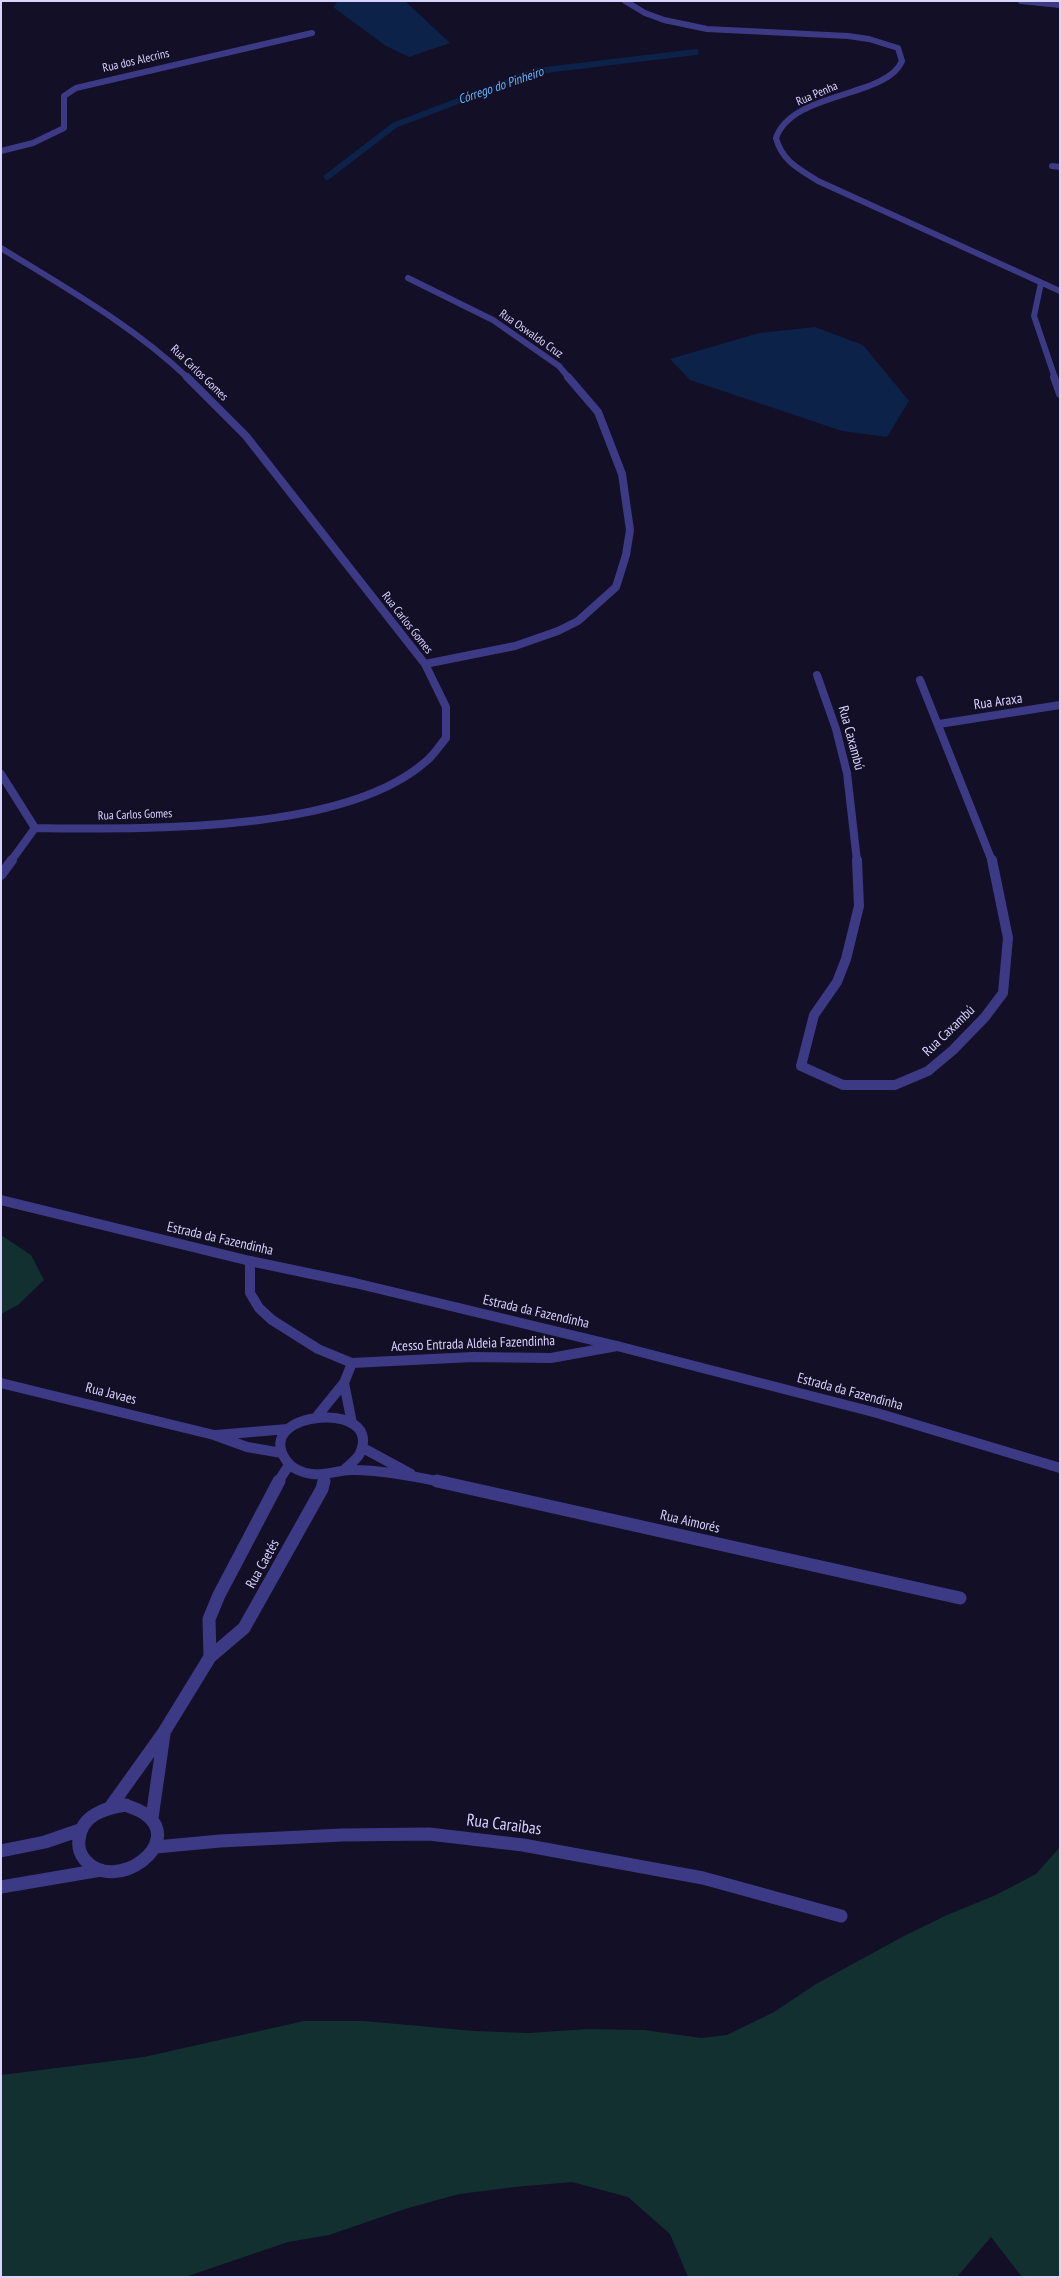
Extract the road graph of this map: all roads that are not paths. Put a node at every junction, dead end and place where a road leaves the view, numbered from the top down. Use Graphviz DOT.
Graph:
graph roads {
  1 [pos="625,1"];
  2 [pos="1021,1"];
  3 [pos="1060,5"];
  4 [pos="312,33"];
  5 [pos="1,151"];
  6 [pos="1052,166"];
  7 [pos="1060,166"];
  8 [pos="1,248"];
  9 [pos="408,278"];
  10 [pos="1041,283"];
  11 [pos="1060,290"];
  12 [pos="1060,394"];
  13 [pos="424,664"];
  14 [pos="818,675"];
  15 [pos="920,680"];
  16 [pos="1060,706"];
  17 [pos="939,724"];
  18 [pos="1,774"];
  19 [pos="35,828"];
  20 [pos="1,875"];
  21 [pos="1,1200"];
  22 [pos="250,1261"];
  23 [pos="617,1346"];
  24 [pos="352,1363"];
  25 [pos="1,1383"];
  26 [pos="344,1383"];
  27 [pos="318,1415"];
  28 [pos="352,1423"];
  29 [pos="288,1429"];
  30 [pos="214,1435"];
  31 [pos="363,1448"];
  32 [pos="282,1454"];
  33 [pos="289,1465"];
  34 [pos="1060,1468"];
  35 [pos="344,1470"];
  36 [pos="326,1474"];
  37 [pos="414,1476"];
  38 [pos="960,1598"];
  39 [pos="210,1657"];
  40 [pos="164,1732"];
  41 [pos="111,1806"];
  42 [pos="152,1818"];
  43 [pos="80,1830"];
  44 [pos="156,1847"];
  45 [pos="1,1851"];
  46 [pos="102,1870"];
  47 [pos="1,1887"];
  48 [pos="841,1916"];
  1 -- 10 [label="street, Rua Penha"];
  2 -- 3 [label="street"];
  4 -- 5 [label="street, Rua dos Alecrins"];
  6 -- 7 [label="street"];
  8 -- 13 [label="street, Rua Carlos Gomes"];
  9 -- 13 [label="street, Rua Oswaldo Cruz"];
  10 -- 11 [label="street, Rua Penha"];
  10 -- 12 [label="street"];
  13 -- 19 [label="street, Rua Carlos Gomes"];
  14 -- 17 [label="street, Rua Caxambú"];
  15 -- 17 [label="street, Rua Caxambú"];
  16 -- 17 [label="street, Rua Araxa"];
  18 -- 19 [label="street"];
  19 -- 20 [label="street"];
  21 -- 22 [label="street, Estrada da Fazendinha"];
  22 -- 23 [label="street, Estrada da Fazendinha"];
  22 -- 24 [label="street"];
  23 -- 24 [label="street, Acesso Entrada Aldeia Fazendinha"];
  23 -- 34 [label="street, Estrada da Fazendinha"];
  24 -- 26 [label="street"];
  25 -- 30 [label="street, Rua Javaes"];
  26 -- 27 [label="street"];
  26 -- 28 [label="street"];
  27 -- 28 [label="street"];
  27 -- 29 [label="street"];
  28 -- 31 [label="street"];
  29 -- 30 [label="street, Rua Javaes"];
  29 -- 32 [label="street"];
  30 -- 32 [label="street, Rua Javaes"];
  31 -- 35 [label="street"];
  31 -- 37 [label="street, Rua Aimorés"];
  32 -- 33 [label="street"];
  33 -- 36 [label="street"];
  33 -- 39 [label="street, Rua Caetés"];
  35 -- 36 [label="street"];
  35 -- 37 [label="street, Rua Aimorés"];
  36 -- 39 [label="street, Rua Caetés"];
  37 -- 38 [label="street, Rua Aimorés"];
  39 -- 40 [label="street, Rua Caetés"];
  40 -- 41 [label="street, Rua Caetés"];
  40 -- 42 [label="street, Rua Caetés"];
  41 -- 42 [label="street"];
  41 -- 43 [label="street"];
  42 -- 44 [label="street"];
  43 -- 45 [label="street"];
  43 -- 46 [label="street"];
  44 -- 46 [label="street"];
  44 -- 48 [label="street, Rua Caraibas"];
  46 -- 47 [label="street"];
}
